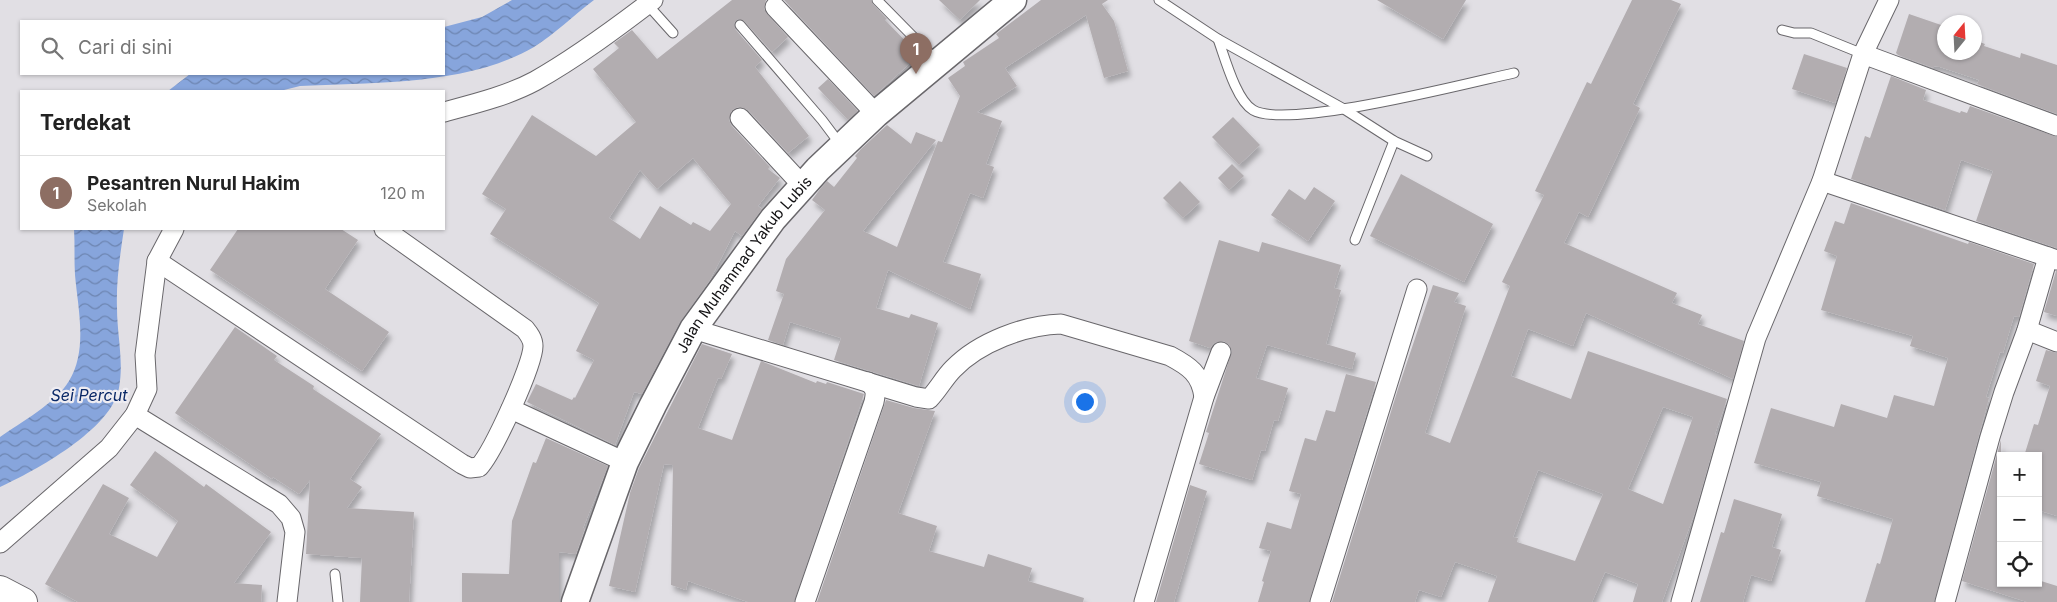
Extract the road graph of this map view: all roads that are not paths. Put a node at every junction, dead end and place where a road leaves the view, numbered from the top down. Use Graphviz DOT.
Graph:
graph roads {
  1 [pos="877,0"];
  2 [pos="1013,0"];
  3 [pos="1159,0"];
  4 [pos="1889,0"];
  5 [pos="650,2"];
  6 [pos="775,6"];
  7 [pos="740,25"];
  8 [pos="1782,30"];
  9 [pos="673,33"];
  10 [pos="1218,39"];
  11 [pos="1863,54"];
  12 [pos="939,64"];
  13 [pos="1514,73"];
  14 [pos="1344,109"];
  15 [pos="445,112"];
  16 [pos="876,114"];
  17 [pos="740,118"];
  18 [pos="2057,126"];
  19 [pos="1394,141"];
  20 [pos="842,147"];
  21 [pos="1427,156"];
  22 [pos="1822,181"];
  23 [pos="803,186"];
  24 [pos="173,230"];
  25 [pos="385,230"];
  26 [pos="1355,240"];
  27 [pos="2052,258"];
  28 [pos="157,261"];
  29 [pos="1418,289"];
  30 [pos="693,330"];
  31 [pos="2027,330"];
  32 [pos="2057,342"];
  33 [pos="1221,352"];
  34 [pos="868,382"];
  35 [pos="1204,397"];
  36 [pos="511,409"];
  37 [pos="135,415"];
  38 [pos="625,462"];
  39 [pos="0,543"];
  40 [pos="335,574"];
  41 [pos="0,590"];
  42 [pos="22,602"];
  43 [pos="287,602"];
  44 [pos="338,602"];
  45 [pos="575,602"];
  46 [pos="805,602"];
  47 [pos="1144,602"];
  48 [pos="1320,602"];
  49 [pos="1681,602"];
  50 [pos="1945,602"];
  1 -- 12 [label="lane"];
  2 -- 12 [label="main road, Jalan Muhammad Yakub Lubis"];
  3 -- 10 [label="lane"];
  4 -- 11 [label="street"];
  5 -- 9 [label="lane"];
  5 -- 15 [label="street"];
  6 -- 16 [label="street"];
  7 -- 20 [label="lane"];
  8 -- 11 [label="lane"];
  10 -- 14 [label="lane"];
  10 -- 14 [label="lane"];
  11 -- 18 [label="street"];
  11 -- 22 [label="street"];
  12 -- 16 [label="main road, Jalan Muhammad Yakub Lubis"];
  13 -- 14 [label="lane"];
  14 -- 19 [label="lane"];
  16 -- 20 [label="main road, Jalan Muhammad Yakub Lubis"];
  17 -- 23 [label="street"];
  19 -- 21 [label="lane"];
  19 -- 26 [label="lane"];
  20 -- 23 [label="main road, Jalan Muhammad Yakub Lubis"];
  22 -- 27 [label="street"];
  22 -- 49 [label="street"];
  23 -- 30 [label="main road, Jalan Muhammad Yakub Lubis"];
  24 -- 28 [label="street"];
  25 -- 36 [label="street"];
  27 -- 31 [label="street"];
  28 -- 36 [label="street"];
  28 -- 37 [label="street"];
  29 -- 48 [label="street"];
  30 -- 34 [label="street"];
  30 -- 38 [label="main road, Jalan Muhammad Yakub Lubis"];
  31 -- 32 [label="street"];
  31 -- 50 [label="street"];
  33 -- 35 [label="street"];
  34 -- 35 [label="street"];
  34 -- 46 [label="street"];
  35 -- 47 [label="street"];
  36 -- 38 [label="street"];
  37 -- 39 [label="street"];
  37 -- 43 [label="street"];
  38 -- 45 [label="main road, Jalan Muhammad Yakub Lubis"];
  40 -- 44 [label="lane"];
  41 -- 42 [label="highway"];
}
